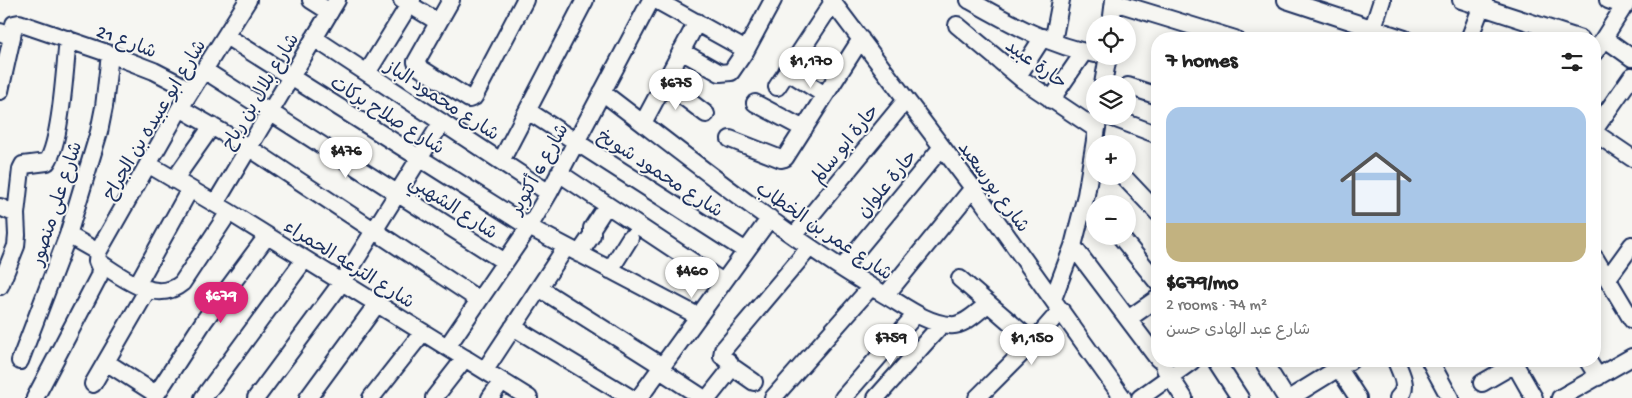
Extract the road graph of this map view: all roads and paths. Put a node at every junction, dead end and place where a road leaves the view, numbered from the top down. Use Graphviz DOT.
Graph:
graph roads {
  1 [pos="248,0"];
  2 [pos="311,0"];
  3 [pos="451,0"];
  4 [pos="525,0"];
  5 [pos="585,0"];
  6 [pos="651,0"];
  7 [pos="656,0"];
  8 [pos="772,0"];
  9 [pos="1061,0"];
  10 [pos="1286,0"];
  11 [pos="1382,0"];
  12 [pos="1461,0"];
  13 [pos="1608,0"];
  14 [pos="832,1"];
  15 [pos="1114,1"];
  16 [pos="408,2"];
  17 [pos="978,2"];
  18 [pos="1483,3"];
  19 [pos="1627,3"];
  20 [pos="334,6"];
  21 [pos="1113,15"];
  22 [pos="438,22"];
  23 [pos="697,22"];
  24 [pos="957,26"];
  25 [pos="1211,32"];
  26 [pos="1368,32"];
  27 [pos="1371,32"];
  28 [pos="1472,32"];
  29 [pos="1562,32"];
  30 [pos="6,34"];
  31 [pos="226,36"];
  32 [pos="314,38"];
  33 [pos="68,39"];
  34 [pos="861,39"];
  35 [pos="1048,39"];
  36 [pos="1601,40"];
  37 [pos="1601,45"];
  38 [pos="746,50"];
  39 [pos="681,51"];
  40 [pos="1086,52"];
  41 [pos="110,54"];
  42 [pos="1086,58"];
  43 [pos="1632,58"];
  44 [pos="204,70"];
  45 [pos="787,72"];
  46 [pos="368,73"];
  47 [pos="291,76"];
  48 [pos="1018,76"];
  49 [pos="1632,76"];
  50 [pos="664,82"];
  51 [pos="777,87"];
  52 [pos="1136,87"];
  53 [pos="1151,89"];
  54 [pos="192,90"];
  55 [pos="0,91"];
  56 [pos="602,92"];
  57 [pos="825,95"];
  58 [pos="906,100"];
  59 [pos="1051,100"];
  60 [pos="755,103"];
  61 [pos="180,108"];
  62 [pos="528,111"];
  63 [pos="270,112"];
  64 [pos="706,114"];
  65 [pos="1086,116"];
  66 [pos="1601,120"];
  67 [pos="442,122"];
  68 [pos="643,123"];
  69 [pos="1132,125"];
  70 [pos="212,126"];
  71 [pos="804,129"];
  72 [pos="1151,132"];
  73 [pos="1601,137"];
  74 [pos="730,139"];
  75 [pos="576,140"];
  76 [pos="248,147"];
  77 [pos="942,147"];
  78 [pos="420,158"];
  79 [pos="1632,158"];
  80 [pos="501,161"];
  81 [pos="148,164"];
  82 [pos="559,173"];
  83 [pos="174,180"];
  84 [pos="1132,185"];
  85 [pos="973,188"];
  86 [pos="190,189"];
  87 [pos="397,193"];
  88 [pos="549,193"];
  89 [pos="215,204"];
  90 [pos="607,205"];
  91 [pos="1151,206"];
  92 [pos="0,207"];
  93 [pos="1086,211"];
  94 [pos="229,212"];
  95 [pos="16,214"];
  96 [pos="770,218"];
  97 [pos="529,227"];
  98 [pos="374,230"];
  99 [pos="68,235"];
  100 [pos="267,236"];
  101 [pos="794,236"];
  102 [pos="630,238"];
  103 [pos="1127,245"];
  104 [pos="1632,245"];
  105 [pos="1073,246"];
  106 [pos="810,247"];
  107 [pos="572,250"];
  108 [pos="746,250"];
  109 [pos="98,256"];
  110 [pos="305,259"];
  111 [pos="505,262"];
  112 [pos="1601,267"];
  113 [pos="842,268"];
  114 [pos="610,270"];
  115 [pos="1151,274"];
  116 [pos="1608,278"];
  117 [pos="960,279"];
  118 [pos="342,282"];
  119 [pos="723,282"];
  120 [pos="0,286"];
  121 [pos="142,287"];
  122 [pos="871,287"];
  123 [pos="539,288"];
  124 [pos="886,295"];
  125 [pos="479,300"];
  126 [pos="1151,303"];
  127 [pos="377,304"];
  128 [pos="988,304"];
  129 [pos="1057,304"];
  130 [pos="916,314"];
  131 [pos="698,316"];
  132 [pos="1128,319"];
  133 [pos="1632,320"];
  134 [pos="942,324"];
  135 [pos="514,327"];
  136 [pos="423,332"];
  137 [pos="1033,342"];
  138 [pos="447,347"];
  139 [pos="1151,350"];
  140 [pos="1632,357"];
  141 [pos="464,358"];
  142 [pos="20,361"];
  143 [pos="106,362"];
  144 [pos="731,366"];
  145 [pos="1163,367"];
  146 [pos="1183,367"];
  147 [pos="1220,367"];
  148 [pos="1266,367"];
  149 [pos="1336,367"];
  150 [pos="1342,367"];
  151 [pos="1398,367"];
  152 [pos="1433,367"];
  153 [pos="1508,367"];
  154 [pos="1516,367"];
  155 [pos="1592,367"];
  156 [pos="661,368"];
  157 [pos="485,370"];
  158 [pos="1170,376"];
  159 [pos="1598,377"];
  160 [pos="502,381"];
  161 [pos="754,382"];
  162 [pos="1482,383"];
  163 [pos="93,384"];
  164 [pos="155,396"];
  165 [pos="35,398"];
  166 [pos="203,398"];
  167 [pos="256,398"];
  168 [pos="308,398"];
  169 [pos="371,398"];
  170 [pos="434,398"];
  171 [pos="490,398"];
  172 [pos="530,398"];
  173 [pos="631,398"];
  174 [pos="639,398"];
  175 [pos="703,398"];
  176 [pos="708,398"];
  177 [pos="772,398"];
  178 [pos="843,398"];
  179 [pos="876,398"];
  180 [pos="976,398"];
  181 [pos="1123,398"];
  182 [pos="1140,398"];
  183 [pos="1184,398"];
  184 [pos="1240,398"];
  185 [pos="1286,398"];
  186 [pos="1290,398"];
  187 [pos="1358,398"];
  188 [pos="1398,398"];
  189 [pos="1450,398"];
  190 [pos="1534,398"];
  191 [pos="1560,398"];
  1 -- 31 [label="street, شارع ابو عبيده بن الجراح"];
  2 -- 20 [label="street"];
  3 -- 22 [label="street"];
  4 -- 22 [label="street"];
  5 -- 62 [label="street"];
  6 -- 56 [label="street, شارع 6 أكتوبر"];
  7 -- 23 [label="street"];
  8 -- 38 [label="street"];
  9 -- 35 [label="street"];
  10 -- 26 [label="street"];
  11 -- 27 [label="street"];
  12 -- 18 [label="street"];
  13 -- 19 [label="street"];
  14 -- 34 [label="street, شارع بورسعيد"];
  14 -- 45 [label="street"];
  15 -- 21 [label="street"];
  15 -- 25 [label="street"];
  16 -- 22 [label="street"];
  16 -- 46 [label="street"];
  17 -- 35 [label="street"];
  18 -- 28 [label="street"];
  18 -- 29 [label="street"];
  19 -- 36 [label="street"];
  20 -- 32 [label="street, شارع بلال بن رباح"];
  23 -- 38 [label="street"];
  23 -- 39 [label="street"];
  24 -- 48 [label="street, حارة عبيد"];
  30 -- 33 [label="street, شارع 21"];
  30 -- 55 [label="street"];
  31 -- 44 [label="street, شارع ابو عبيده بن الجراح"];
  31 -- 47 [label="street, شارع صلاح بركات"];
  32 -- 46 [label="street, شارع محمود الباز"];
  32 -- 47 [label="street, شارع بلال بن رباح"];
  33 -- 41 [label="street, شارع 21"];
  33 -- 95 [label="street"];
  34 -- 57 [label="street"];
  34 -- 58 [label="street, شارع بورسعيد"];
  35 -- 40 [label="street"];
  35 -- 48 [label="street"];
  37 -- 43 [label="street"];
  38 -- 39 [label="street"];
  39 -- 50 [label="street"];
  41 -- 54 [label="street, شارع 21"];
  41 -- 99 [label="street, شارع على منصور"];
  42 -- 59 [label="street"];
  44 -- 54 [label="street, شارع ابو عبيده بن الجراح"];
  44 -- 63 [label="street, شارع الشهبي"];
  45 -- 51 [label="street"];
  45 -- 57 [label="street"];
  46 -- 67 [label="street, شارع محمود الباز"];
  47 -- 63 [label="street, شارع بلال بن رباح"];
  47 -- 78 [label="street, شارع صلاح بركات"];
  48 -- 59 [label="street, حارة عبيد"];
  49 -- 66 [label="street"];
  50 -- 64 [label="street"];
  50 -- 68 [label="street"];
  52 -- 53 [label="street"];
  54 -- 61 [label="street, شارع ابو عبيده بن الجراح"];
  56 -- 68 [label="street, شارع عمر بن الخطاب"];
  56 -- 75 [label="street, شارع 6 أكتوبر"];
  57 -- 71 [label="street"];
  58 -- 77 [label="street, شارع بورسعيد"];
  58 -- 101 [label="street, حارة ابو سالم"];
  59 -- 65 [label="street, حارة عبيد"];
  60 -- 71 [label="street"];
  61 -- 70 [label="street"];
  61 -- 81 [label="street, شارع ابو عبيده بن الجراح"];
  62 -- 75 [label="street, شارع محمود شويخ"];
  62 -- 80 [label="street"];
  63 -- 76 [label="street, شارع بلال بن رباح"];
  63 -- 87 [label="street, شارع الشهبي"];
  67 -- 78 [label="street"];
  67 -- 80 [label="street, شارع محمود الباز"];
  68 -- 96 [label="street, شارع عمر بن الخطاب"];
  69 -- 72 [label="street"];
  70 -- 76 [label="street"];
  70 -- 83 [label="street"];
  71 -- 74 [label="street"];
  73 -- 79 [label="street"];
  75 -- 82 [label="street, شارع 6 أكتوبر"];
  75 -- 108 [label="street, شارع محمود شويخ"];
  76 -- 89 [label="street, شارع بلال بن رباح"];
  76 -- 98 [label="street"];
  77 -- 85 [label="street, شارع بورسعيد"];
  77 -- 113 [label="street, حارة علوان"];
  78 -- 87 [label="street"];
  78 -- 97 [label="street, شارع صلاح بركات"];
  80 -- 88 [label="street, شارع محمود الباز"];
  81 -- 83 [label="street, شارع الترعه الحمراء"];
  81 -- 109 [label="street, شارع ابو عبيده بن الجراح"];
  82 -- 88 [label="street, شارع 6 أكتوبر"];
  82 -- 90 [label="street"];
  83 -- 86 [label="street, شارع الترعه الحمراء"];
  84 -- 91 [label="street"];
  85 -- 124 [label="street"];
  85 -- 129 [label="street, شارع بورسعيد"];
  86 -- 89 [label="street, شارع الترعه الحمراء"];
  86 -- 121 [label="street"];
  87 -- 98 [label="street"];
  87 -- 111 [label="street, شارع الشهبي"];
  88 -- 97 [label="street, شارع 6 أكتوبر"];
  89 -- 94 [label="street, شارع الترعه الحمراء"];
  90 -- 107 [label="street"];
  90 -- 119 [label="street"];
  92 -- 95 [label="street"];
  93 -- 105 [label="street"];
  94 -- 100 [label="street, شارع الترعه الحمراء"];
  94 -- 121 [label="street"];
  95 -- 120 [label="street"];
  96 -- 101 [label="street, شارع عمر بن الخطاب"];
  96 -- 108 [label="street"];
  97 -- 107 [label="street, شارع صلاح بركات"];
  97 -- 111 [label="street, شارع 6 أكتوبر"];
  98 -- 118 [label="street"];
  98 -- 125 [label="street"];
  99 -- 109 [label="street"];
  99 -- 142 [label="street, شارع على منصور"];
  100 -- 110 [label="street, شارع الترعه الحمراء"];
  100 -- 164 [label="street"];
  101 -- 106 [label="street, شارع عمر بن الخطاب"];
  102 -- 114 [label="street"];
  103 -- 115 [label="street"];
  104 -- 116 [label="street"];
  105 -- 129 [label="street"];
  105 -- 132 [label="street"];
  106 -- 113 [label="street, شارع عمر بن الخطاب"];
  106 -- 144 [label="street"];
  107 -- 114 [label="street, شارع صلاح بركات"];
  107 -- 123 [label="street"];
  108 -- 119 [label="street"];
  109 -- 121 [label="street"];
  109 -- 165 [label="street"];
  110 -- 118 [label="street, شارع الترعه الحمراء"];
  110 -- 166 [label="street"];
  111 -- 125 [label="street, شارع 6 أكتوبر"];
  112 -- 116 [label="street"];
  113 -- 122 [label="street, شارع عمر بن الخطاب"];
  114 -- 131 [label="street, شارع صلاح بركات"];
  116 -- 133 [label="street"];
  117 -- 128 [label="street"];
  118 -- 127 [label="street, شارع الترعه الحمراء"];
  118 -- 167 [label="street"];
  119 -- 131 [label="street"];
  121 -- 143 [label="street"];
  122 -- 124 [label="street, شارع عمر بن الخطاب"];
  122 -- 177 [label="street"];
  123 -- 135 [label="street"];
  123 -- 156 [label="street"];
  124 -- 130 [label="street, شارع عمر بن الخطاب"];
  125 -- 138 [label="street, شارع 6 أكتوبر"];
  126 -- 132 [label="street"];
  127 -- 136 [label="street, شارع الترعه الحمراء"];
  127 -- 168 [label="street"];
  128 -- 134 [label="street"];
  128 -- 137 [label="street"];
  129 -- 137 [label="street"];
  129 -- 181 [label="street, شارع بورسعيد"];
  130 -- 134 [label="street, شارع عمر بن الخطاب"];
  130 -- 178 [label="street"];
  131 -- 156 [label="street"];
  132 -- 139 [label="street"];
  134 -- 179 [label="street"];
  135 -- 157 [label="street"];
  135 -- 173 [label="street"];
  136 -- 138 [label="street, شارع الترعه الحمراء"];
  136 -- 169 [label="street"];
  137 -- 180 [label="street"];
  138 -- 141 [label="street, شارع الترعه الحمراء"];
  140 -- 159 [label="street"];
  141 -- 157 [label="street, شارع الترعه الحمراء"];
  141 -- 170 [label="street"];
  143 -- 163 [label="street"];
  143 -- 164 [label="street"];
  144 -- 161 [label="street"];
  144 -- 176 [label="street"];
  145 -- 158 [label="street"];
  146 -- 158 [label="street"];
  147 -- 184 [label="street"];
  148 -- 185 [label="street"];
  149 -- 186 [label="street"];
  150 -- 187 [label="street"];
  151 -- 188 [label="street"];
  152 -- 189 [label="street"];
  153 -- 162 [label="street"];
  154 -- 190 [label="street"];
  155 -- 159 [label="street"];
  156 -- 174 [label="street"];
  156 -- 175 [label="street"];
  157 -- 160 [label="street, شارع الترعه الحمراء"];
  158 -- 182 [label="street"];
  158 -- 183 [label="street"];
  159 -- 191 [label="street"];
  160 -- 171 [label="street"];
  160 -- 172 [label="street, شارع الترعه الحمراء"];
}
